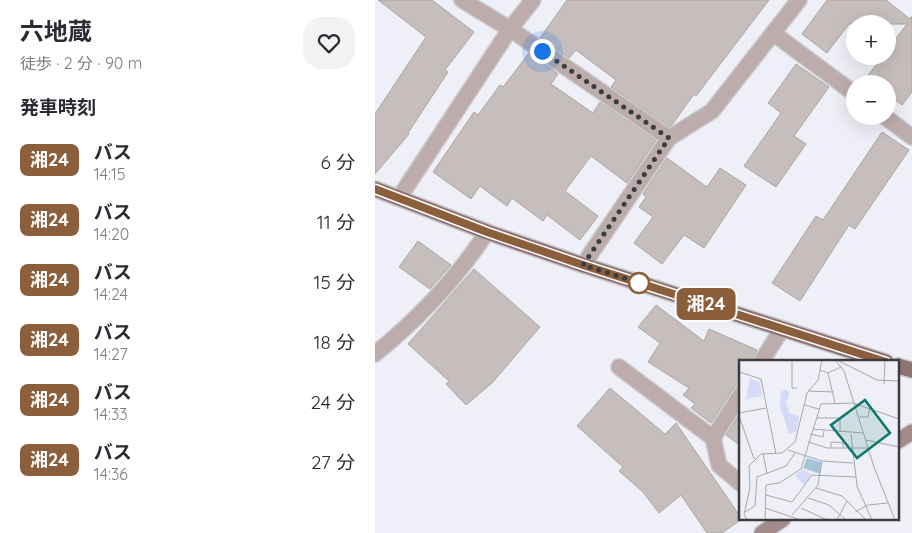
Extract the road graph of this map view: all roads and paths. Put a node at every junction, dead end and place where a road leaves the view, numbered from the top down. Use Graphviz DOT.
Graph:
graph roads {
  1 [pos="462,0"];
  2 [pos="533,0"];
  3 [pos="799,0"];
  4 [pos="510,29"];
  5 [pos="773,33"];
  6 [pos="846,87"];
  7 [pos="896,125"];
  8 [pos="912,137"];
  9 [pos="669,138"];
  10 [pos="375,189"];
  11 [pos="399,198"];
  12 [pos="487,232"];
  13 [pos="583,265"];
  14 [pos="782,329"];
  15 [pos="375,354"];
  16 [pos="762,360"];
  17 [pos="880,360"];
  18 [pos="899,366"];
  19 [pos="619,367"];
  20 [pos="912,370"];
  21 [pos="739,397"];
  22 [pos="912,432"];
  23 [pos="713,438"];
  24 [pos="899,440"];
  25 [pos="739,482"];
  26 [pos="781,520"];
  27 [pos="762,533"];
  1 -- 4 [label="street"];
  2 -- 4 [label="street"];
  3 -- 5 [label="street"];
  4 -- 9 [label="street"];
  4 -- 11 [label="street"];
  5 -- 6 [label="street"];
  5 -- 9 [label="street"];
  7 -- 8 [label="street"];
  9 -- 13 [label="street"];
  10 -- 11 [label="main road"];
  11 -- 12 [label="main road"];
  12 -- 13 [label="main road"];
  12 -- 15 [label="street"];
  13 -- 14 [label="main road"];
  14 -- 16 [label="street"];
  14 -- 17 [label="main road"];
  18 -- 20 [label="main road"];
  19 -- 23 [label="street"];
  21 -- 23 [label="street"];
  22 -- 24 [label="street"];
  23 -- 25 [label="street"];
  26 -- 27 [label="street"];
}
